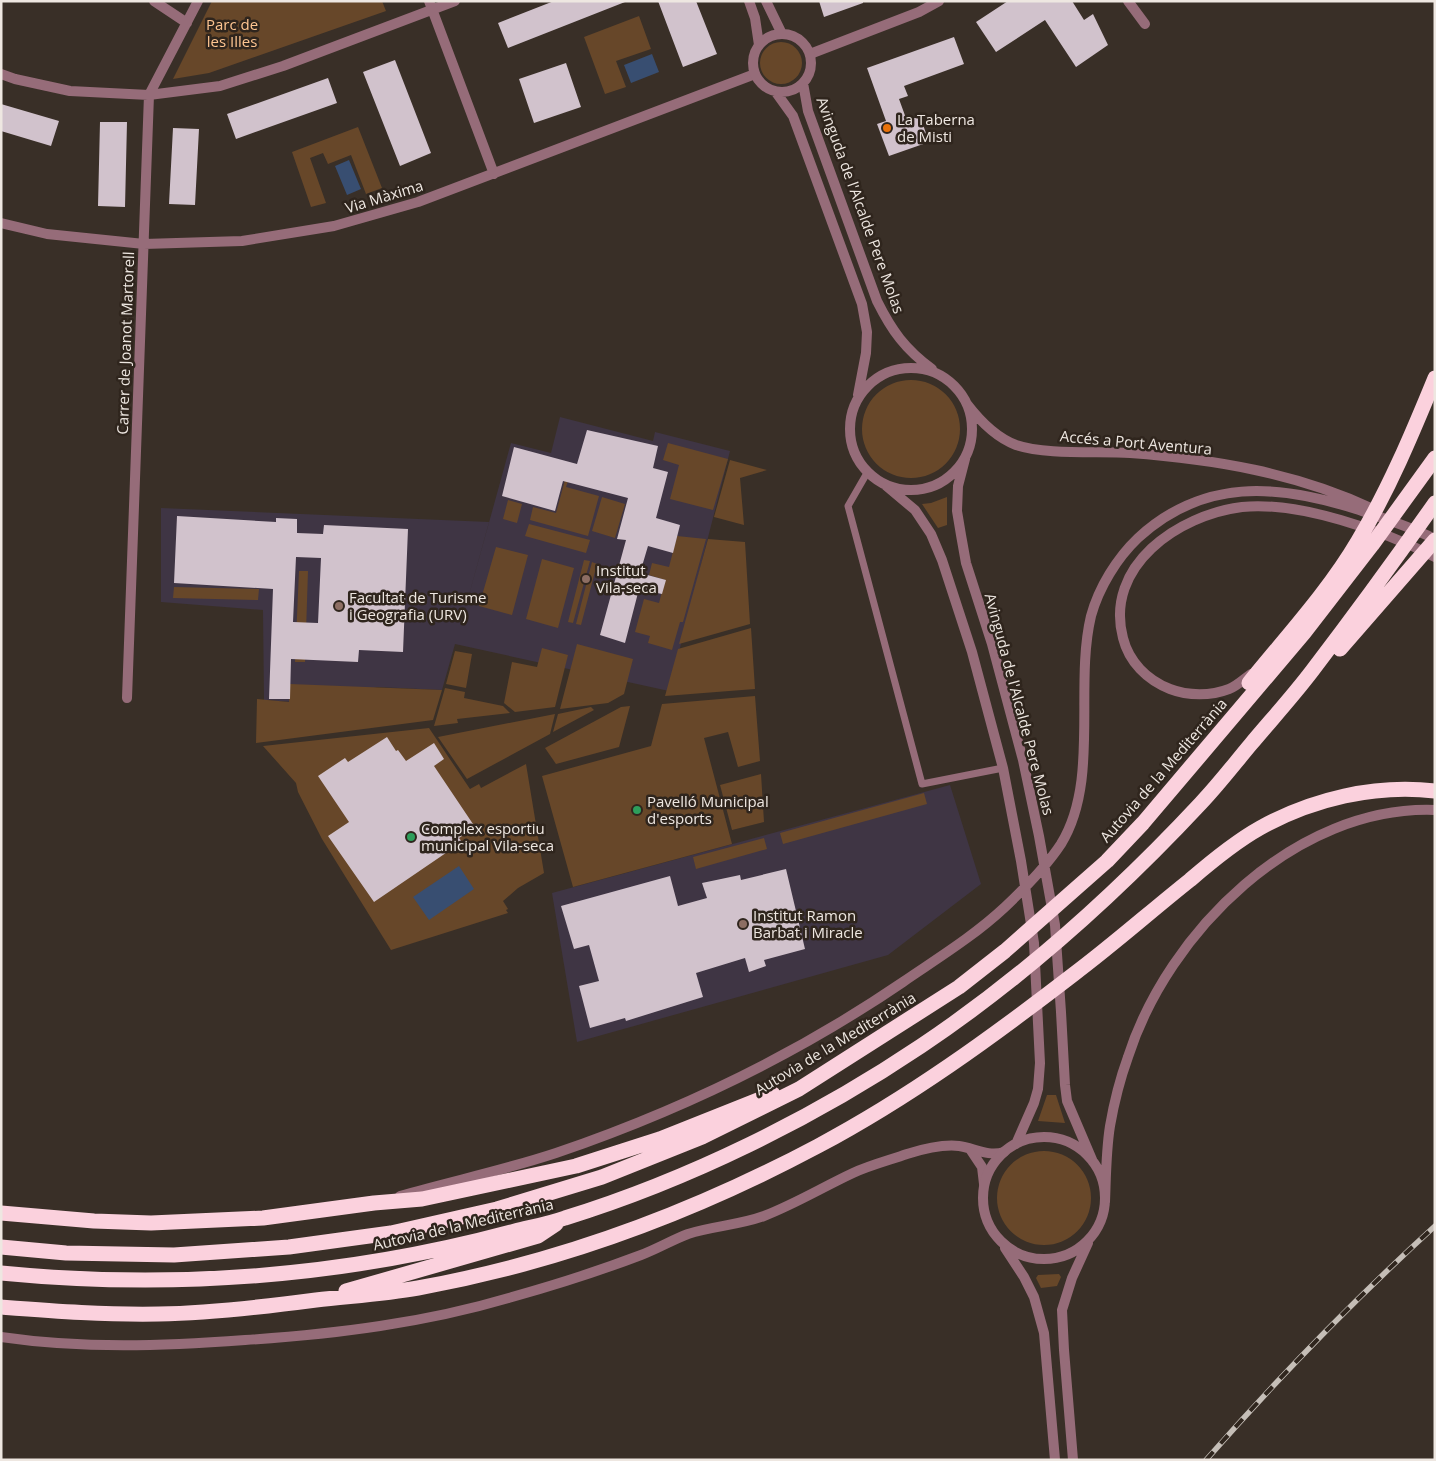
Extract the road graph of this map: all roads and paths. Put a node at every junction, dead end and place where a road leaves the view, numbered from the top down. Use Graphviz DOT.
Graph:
graph roads {
  1 [pos="154,1"];
  2 [pos="198,1"];
  3 [pos="455,1"];
  4 [pos="749,1"];
  5 [pos="766,1"];
  6 [pos="939,1"];
  7 [pos="1128,1"];
  8 [pos="430,6"];
  9 [pos="187,23"];
  10 [pos="1145,24"];
  11 [pos="782,34"];
  12 [pos="759,45"];
  13 [pos="810,54"];
  14 [pos="1,74"];
  15 [pos="755,74"];
  16 [pos="803,83"];
  17 [pos="775,91"];
  18 [pos="149,95"];
  19 [pos="494,174"];
  20 [pos="1,223"];
  21 [pos="144,244"];
  22 [pos="941,376"];
  23 [pos="1435,378"];
  24 [pos="856,403"];
  25 [pos="967,404"];
  26 [pos="1435,458"];
  27 [pos="965,459"];
  28 [pos="867,473"];
  29 [pos="884,484"];
  30 [pos="1343,500"];
  31 [pos="1435,503"];
  32 [pos="1435,540"];
  33 [pos="1435,558"];
  34 [pos="1274,651"];
  35 [pos="1310,674"];
  36 [pos="127,698"];
  37 [pos="1244,704"];
  38 [pos="1003,768"];
  39 [pos="1435,790"];
  40 [pos="1435,810"];
  41 [pos="799,1089"];
  42 [pos="1016,1144"];
  43 [pos="970,1149"];
  44 [pos="1004,1152"];
  45 [pos="1093,1162"];
  46 [pos="984,1184"];
  47 [pos="1105,1202"];
  48 [pos="374,1203"];
  49 [pos="1,1214"];
  50 [pos="563,1219"];
  51 [pos="1092,1236"];
  52 [pos="1000,1241"];
  53 [pos="1,1247"];
  54 [pos="1,1273"];
  55 [pos="318,1300"];
  56 [pos="1,1307"];
  57 [pos="1,1337"];
  58 [pos="1055,1460"];
  59 [pos="1073,1460"];
  1 -- 9 [label="street"];
  2 -- 9 [label="street, Carrer de Joanot Martorell"];
  3 -- 8 [label="street"];
  4 -- 12 [label="street"];
  5 -- 11 [label="street"];
  6 -- 13 [label="street"];
  7 -- 10 [label="street"];
  8 -- 18 [label="street"];
  8 -- 19 [label="street"];
  9 -- 18 [label="street, Carrer de Joanot Martorell"];
  11 -- 12 [label="street"];
  11 -- 13 [label="street"];
  12 -- 15 [label="street"];
  13 -- 16 [label="street"];
  14 -- 18 [label="street"];
  15 -- 17 [label="street"];
  15 -- 19 [label="street, Via Màxima"];
  16 -- 17 [label="street"];
  16 -- 22 [label="street, Avinguda de l'Alcalde Pere Molas"];
  17 -- 24 [label="street"];
  18 -- 21 [label="street, Carrer de Joanot Martorell"];
  19 -- 21 [label="street, Via Màxima"];
  20 -- 21 [label="street, Via Màxima"];
  21 -- 36 [label="street, Carrer de Joanot Martorell"];
  22 -- 24 [label="street"];
  22 -- 25 [label="street"];
  23 -- 34 [label="highway"];
  24 -- 28 [label="street"];
  25 -- 27 [label="street"];
  25 -- 30 [label="street, Accés a Port Aventura"];
  26 -- 37 [label="highway, Autovia de la Mediterrània"];
  27 -- 29 [label="street"];
  27 -- 45 [label="street, Avinguda de l'Alcalde Pere Molas"];
  28 -- 29 [label="street"];
  28 -- 38 [label="lane"];
  29 -- 38 [label="street"];
  30 -- 32 [label="street"];
  30 -- 48 [label="street"];
  31 -- 35 [label="highway, Autovia de la Mediterrània"];
  32 -- 35 [label="highway"];
  33 -- 34 [label="street"];
  34 -- 37 [label="highway"];
  35 -- 50 [label="highway, Autovia de la Mediterrània"];
  37 -- 41 [label="highway, Autovia de la Mediterrània"];
  38 -- 42 [label="street"];
  39 -- 55 [label="highway"];
  40 -- 47 [label="street"];
  41 -- 48 [label="highway"];
  41 -- 53 [label="highway, Autovia de la Mediterrània"];
  42 -- 44 [label="street"];
  42 -- 45 [label="street"];
  43 -- 44 [label="street"];
  43 -- 46 [label="street"];
  43 -- 57 [label="street"];
  44 -- 46 [label="street"];
  45 -- 47 [label="street"];
  46 -- 52 [label="street"];
  47 -- 51 [label="street"];
  48 -- 49 [label="highway"];
  50 -- 54 [label="highway, Autovia de la Mediterrània"];
  50 -- 55 [label="highway"];
  51 -- 52 [label="street"];
  51 -- 59 [label="street"];
  52 -- 58 [label="street"];
  55 -- 56 [label="highway"];
}
